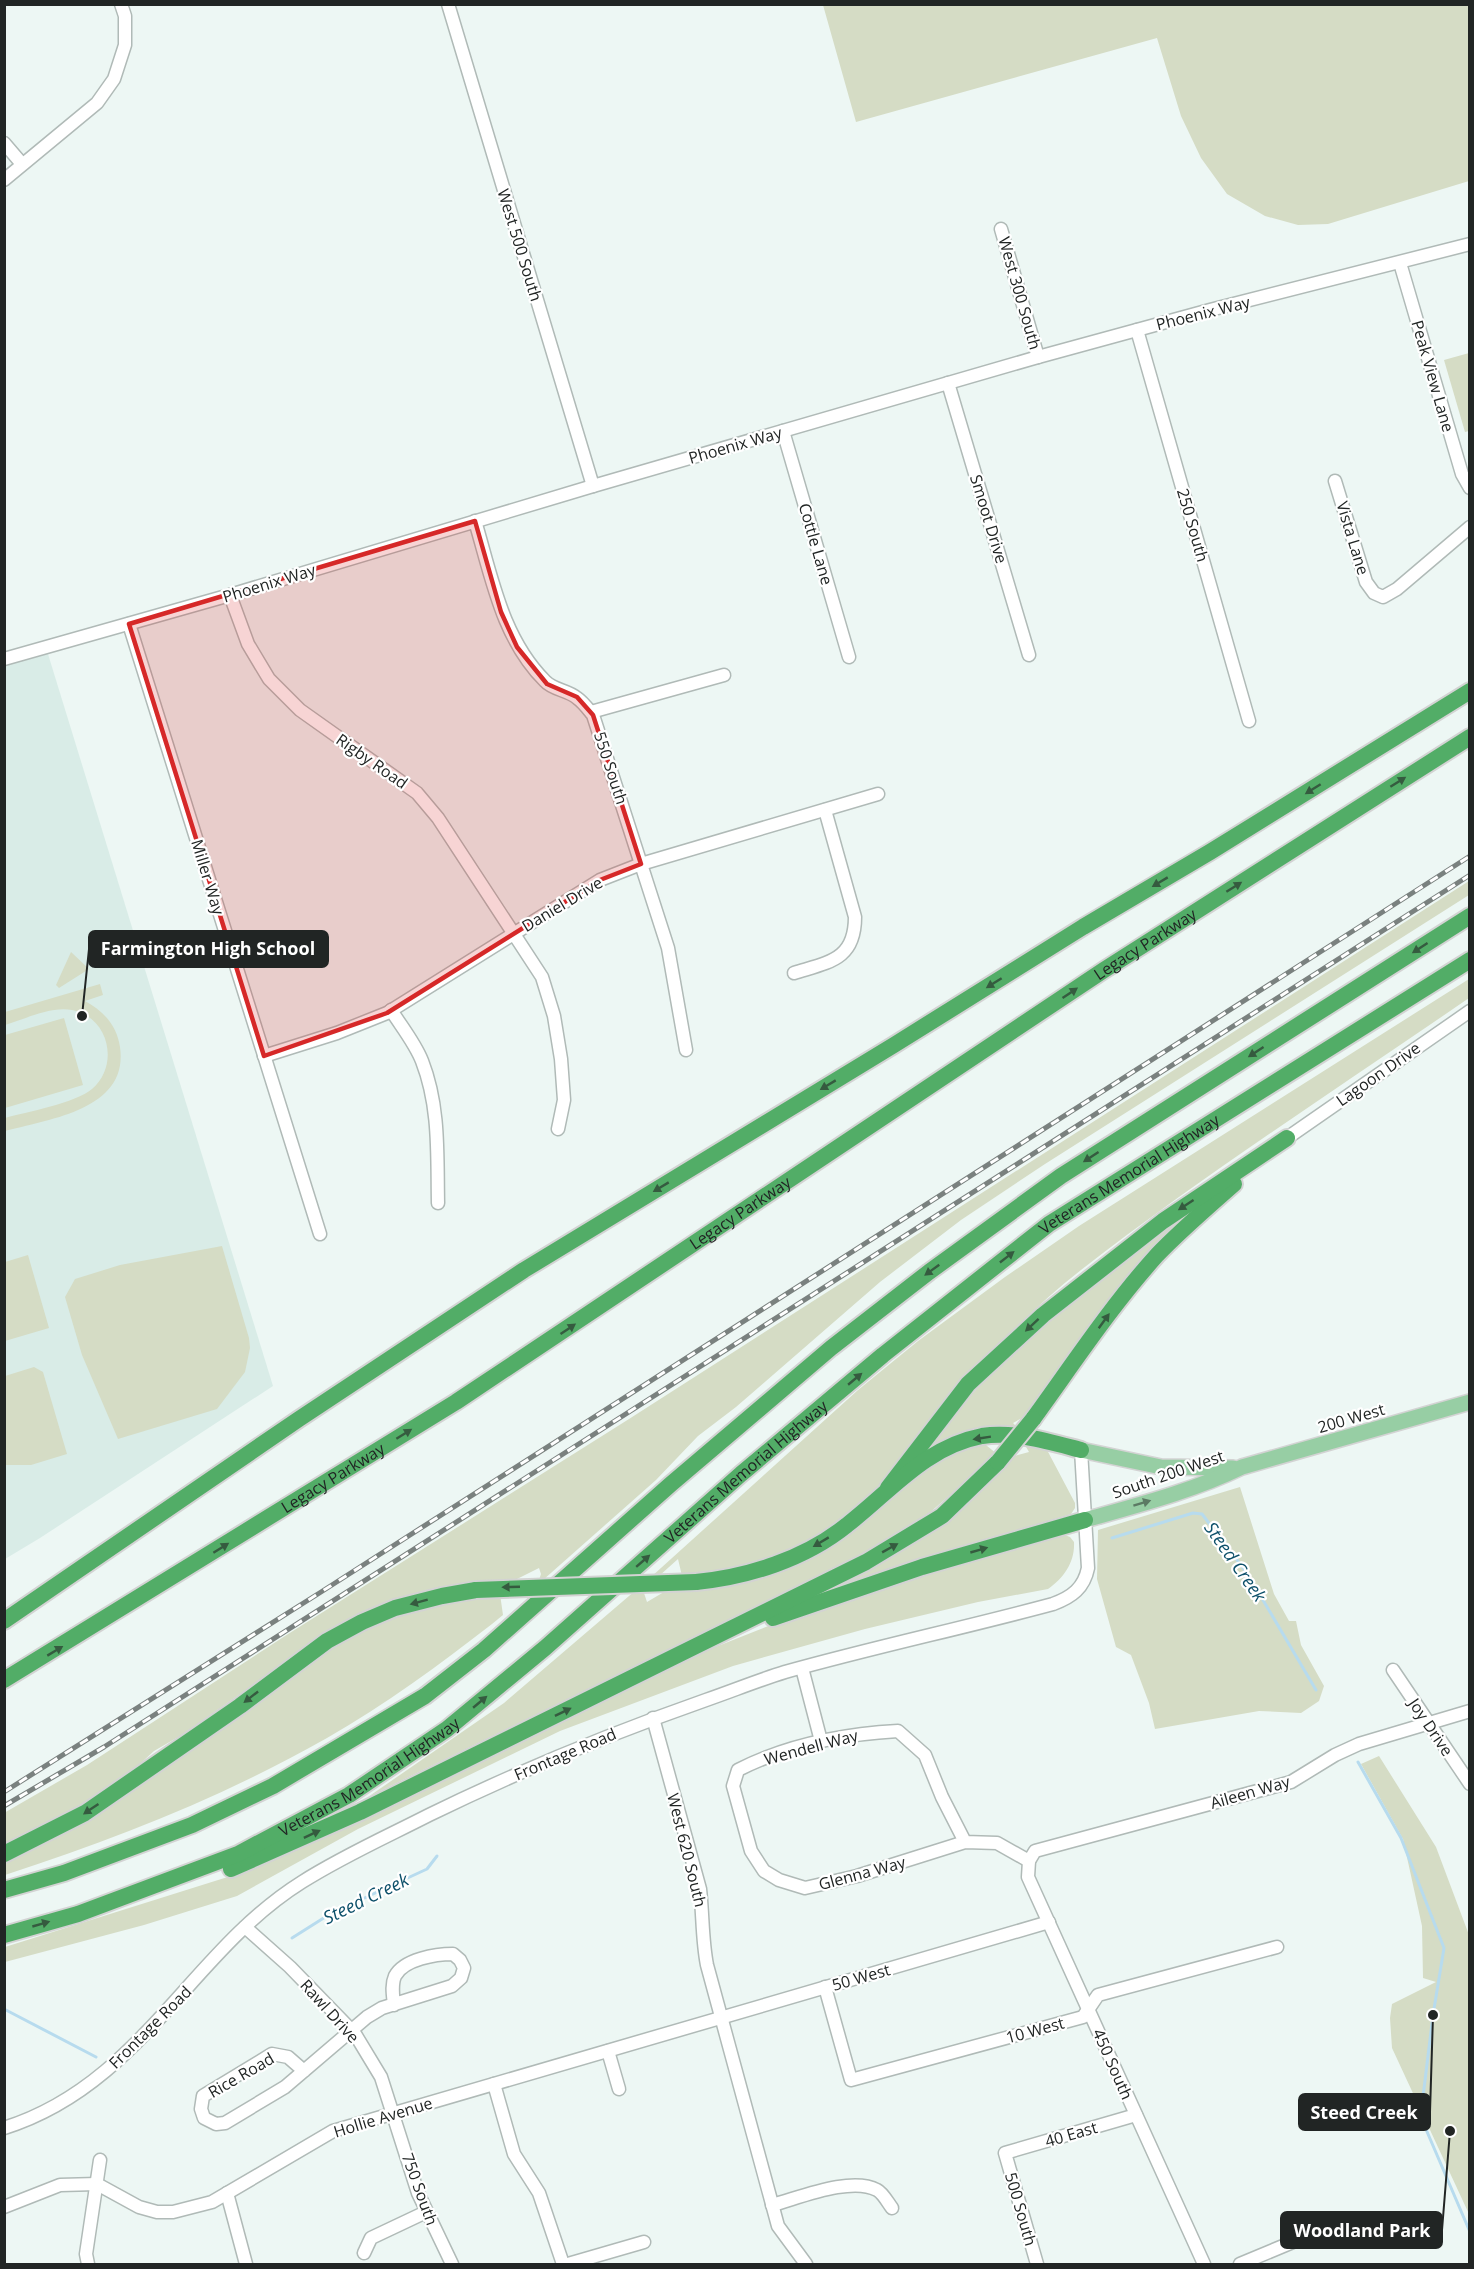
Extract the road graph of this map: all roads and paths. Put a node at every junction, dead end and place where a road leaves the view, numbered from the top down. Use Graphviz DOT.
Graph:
graph roads {
  1 [pos="121,4"];
  2 [pos="448,4"];
  3 [pos="4,143"];
  4 [pos="22,164"];
  5 [pos="4,180"];
  6 [pos="1001,229"];
  7 [pos="1470,244"];
  8 [pos="1400,263"];
  9 [pos="1137,330"];
  10 [pos="1038,357"];
  11 [pos="948,383"];
  12 [pos="783,431"];
  13 [pos="1335,481"];
  14 [pos="593,486"];
  15 [pos="1470,488"];
  16 [pos="475,521"];
  17 [pos="1470,527"];
  18 [pos="230,595"];
  19 [pos="129,624"];
  20 [pos="1029,655"];
  21 [pos="849,657"];
  22 [pos="4,659"];
  23 [pos="724,675"];
  24 [pos="1470,691"];
  25 [pos="591,712"];
  26 [pos="1250,720"];
  27 [pos="1470,737"];
  28 [pos="878,794"];
  29 [pos="825,810"];
  30 [pos="641,864"];
  31 [pos="1470,916"];
  32 [pos="513,933"];
  33 [pos="1470,960"];
  34 [pos="794,973"];
  35 [pos="391,1010"];
  36 [pos="1470,1011"];
  37 [pos="686,1050"];
  38 [pos="264,1056"];
  39 [pos="558,1129"];
  40 [pos="1287,1138"];
  41 [pos="438,1203"];
  42 [pos="320,1234"];
  43 [pos="1470,1402"];
  44 [pos="1081,1450"];
  45 [pos="1242,1467"];
  46 [pos="888,1488"];
  47 [pos="1086,1520"];
  48 [pos="4,1621"];
  49 [pos="707,1641"];
  50 [pos="802,1668"];
  51 [pos="1393,1670"];
  52 [pos="4,1680"];
  53 [pos="1470,1712"];
  54 [pos="653,1718"];
  55 [pos="1428,1724"];
  56 [pos="821,1741"];
  57 [pos="738,1770"];
  58 [pos="1470,1784"];
  59 [pos="965,1842"];
  60 [pos="4,1854"];
  61 [pos="1029,1861"];
  62 [pos="4,1890"];
  63 [pos="78,1914"];
  64 [pos="1049,1922"];
  65 [pos="245,1927"];
  66 [pos="4,1935"];
  67 [pos="1277,1947"];
  68 [pos="825,1987"];
  69 [pos="394,2005"];
  70 [pos="1088,2008"];
  71 [pos="721,2018"];
  72 [pos="351,2030"];
  73 [pos="674,2031"];
  74 [pos="608,2051"];
  75 [pos="304,2072"];
  76 [pos="494,2084"];
  77 [pos="620,2089"];
  78 [pos="394,2112"];
  79 [pos="1136,2115"];
  80 [pos="4,2128"];
  81 [pos="1005,2153"];
  82 [pos="100,2160"];
  83 [pos="97,2184"];
  84 [pos="227,2193"];
  85 [pos="772,2205"];
  86 [pos="4,2207"];
  87 [pos="892,2208"];
  88 [pos="426,2212"];
  89 [pos="1300,2239"];
  90 [pos="644,2242"];
  91 [pos="364,2253"];
  92 [pos="88,2265"];
  93 [pos="246,2265"];
  94 [pos="452,2265"];
  95 [pos="563,2265"];
  96 [pos="568,2265"];
  97 [pos="806,2265"];
  98 [pos="1037,2265"];
  99 [pos="1204,2265"];
  100 [pos="1240,2265"];
  1 -- 4 [label="street"];
  2 -- 14 [label="street, West 500 South"];
  3 -- 4 [label="street"];
  4 -- 5 [label="street"];
  6 -- 10 [label="street, West 300 South"];
  7 -- 8 [label="street, Phoenix Way"];
  8 -- 9 [label="street, Phoenix Way"];
  8 -- 15 [label="street, Peak View Lane"];
  9 -- 10 [label="street, Phoenix Way"];
  9 -- 26 [label="street, 250 South"];
  10 -- 11 [label="street, Phoenix Way"];
  11 -- 12 [label="street, Phoenix Way"];
  11 -- 20 [label="street, Smoot Drive"];
  12 -- 14 [label="street, Phoenix Way"];
  12 -- 21 [label="street, Cottle Lane"];
  13 -- 17 [label="street, Vista Lane"];
  14 -- 16 [label="street, Phoenix Way"];
  16 -- 18 [label="street, Phoenix Way"];
  16 -- 25 [label="street, 550 South"];
  18 -- 19 [label="street, Phoenix Way"];
  18 -- 32 [label="street, Rigby Road"];
  19 -- 22 [label="street, Phoenix Way"];
  19 -- 38 [label="street, Miller Way"];
  23 -- 25 [label="street"];
  24 -- 48 [label="highway, one-way"];
  25 -- 30 [label="street, 550 South"];
  52 -- 27 [label="highway, Legacy Parkway, one-way"];
  28 -- 29 [label="street, Daniel Drive"];
  29 -- 30 [label="street, Daniel Drive"];
  29 -- 34 [label="street"];
  30 -- 32 [label="street, Daniel Drive"];
  30 -- 37 [label="street, 550 South"];
  31 -- 62 [label="highway, Veterans Memorial Highway, one-way"];
  32 -- 35 [label="street, Daniel Drive"];
  32 -- 39 [label="street, Rigby Road"];
  63 -- 33 [label="highway, Veterans Memorial Highway, one-way"];
  35 -- 38 [label="street, Daniel Drive"];
  35 -- 41 [label="street"];
  36 -- 40 [label="street, Lagoon Drive"];
  38 -- 42 [label="street, Miller Way"];
  40 -- 46 [label="highway, one-way"];
  49 -- 40 [label="highway, one-way, bridge"];
  43 -- 45 [label="main road, 200 West"];
  44 -- 45 [label="main road, South 200 West"];
  44 -- 46 [label="highway, one-way"];
  44 -- 47 [label="street, Frontage Road"];
  47 -- 45 [label="main road, South 200 West, one-way"];
  46 -- 60 [label="highway, one-way, bridge"];
  49 -- 47 [label="highway, one-way"];
  47 -- 50 [label="street, Frontage Road"];
  63 -- 49 [label="highway, one-way"];
  50 -- 54 [label="street, Frontage Road"];
  50 -- 56 [label="street"];
  51 -- 55 [label="street, Joy Drive"];
  53 -- 55 [label="street, Aileen Way"];
  54 -- 65 [label="street, Frontage Road"];
  54 -- 71 [label="street, West 620 South"];
  55 -- 58 [label="street, Joy Drive"];
  55 -- 61 [label="street, Aileen Way"];
  56 -- 57 [label="street, Wendell Way"];
  56 -- 59 [label="street, Wendell Way"];
  57 -- 59 [label="street, Glenna Way"];
  59 -- 61 [label="street, Glenna Way"];
  61 -- 64 [label="street, 450 South"];
  66 -- 63 [label="highway, Veterans Memorial Highway, one-way"];
  64 -- 68 [label="street, 50 West"];
  64 -- 70 [label="street, 450 South"];
  65 -- 72 [label="street, Rawl Drive"];
  65 -- 80 [label="street, Frontage Road"];
  67 -- 70 [label="street, 10 West"];
  68 -- 70 [label="street, 10 West"];
  68 -- 71 [label="street, 50 West"];
  69 -- 69 [label="street, Rice Road"];
  69 -- 72 [label="street, Rice Road"];
  70 -- 79 [label="street, 450 South"];
  71 -- 73 [label="street, 50 West"];
  71 -- 85 [label="street, West 620 South"];
  72 -- 75 [label="street, Rice Road"];
  72 -- 78 [label="street, Rawl Drive"];
  73 -- 74 [label="street, Hollie Avenue"];
  74 -- 76 [label="street, Hollie Avenue"];
  74 -- 77 [label="street"];
  75 -- 75 [label="street, Rice Road"];
  76 -- 78 [label="street, Hollie Avenue"];
  76 -- 95 [label="street"];
  78 -- 84 [label="street, Hollie Avenue"];
  78 -- 88 [label="street, 750 South"];
  79 -- 81 [label="street, 40 East"];
  79 -- 99 [label="street, 450 South"];
  81 -- 98 [label="street, 500 South"];
  82 -- 83 [label="street"];
  83 -- 84 [label="street, Hollie Avenue"];
  83 -- 86 [label="street, Hollie Avenue"];
  83 -- 92 [label="street"];
  84 -- 93 [label="street"];
  85 -- 87 [label="street"];
  85 -- 97 [label="street, West 620 South"];
  88 -- 91 [label="street"];
  88 -- 94 [label="street, 750 South"];
  89 -- 100 [label="street"];
  90 -- 96 [label="street"];
}
